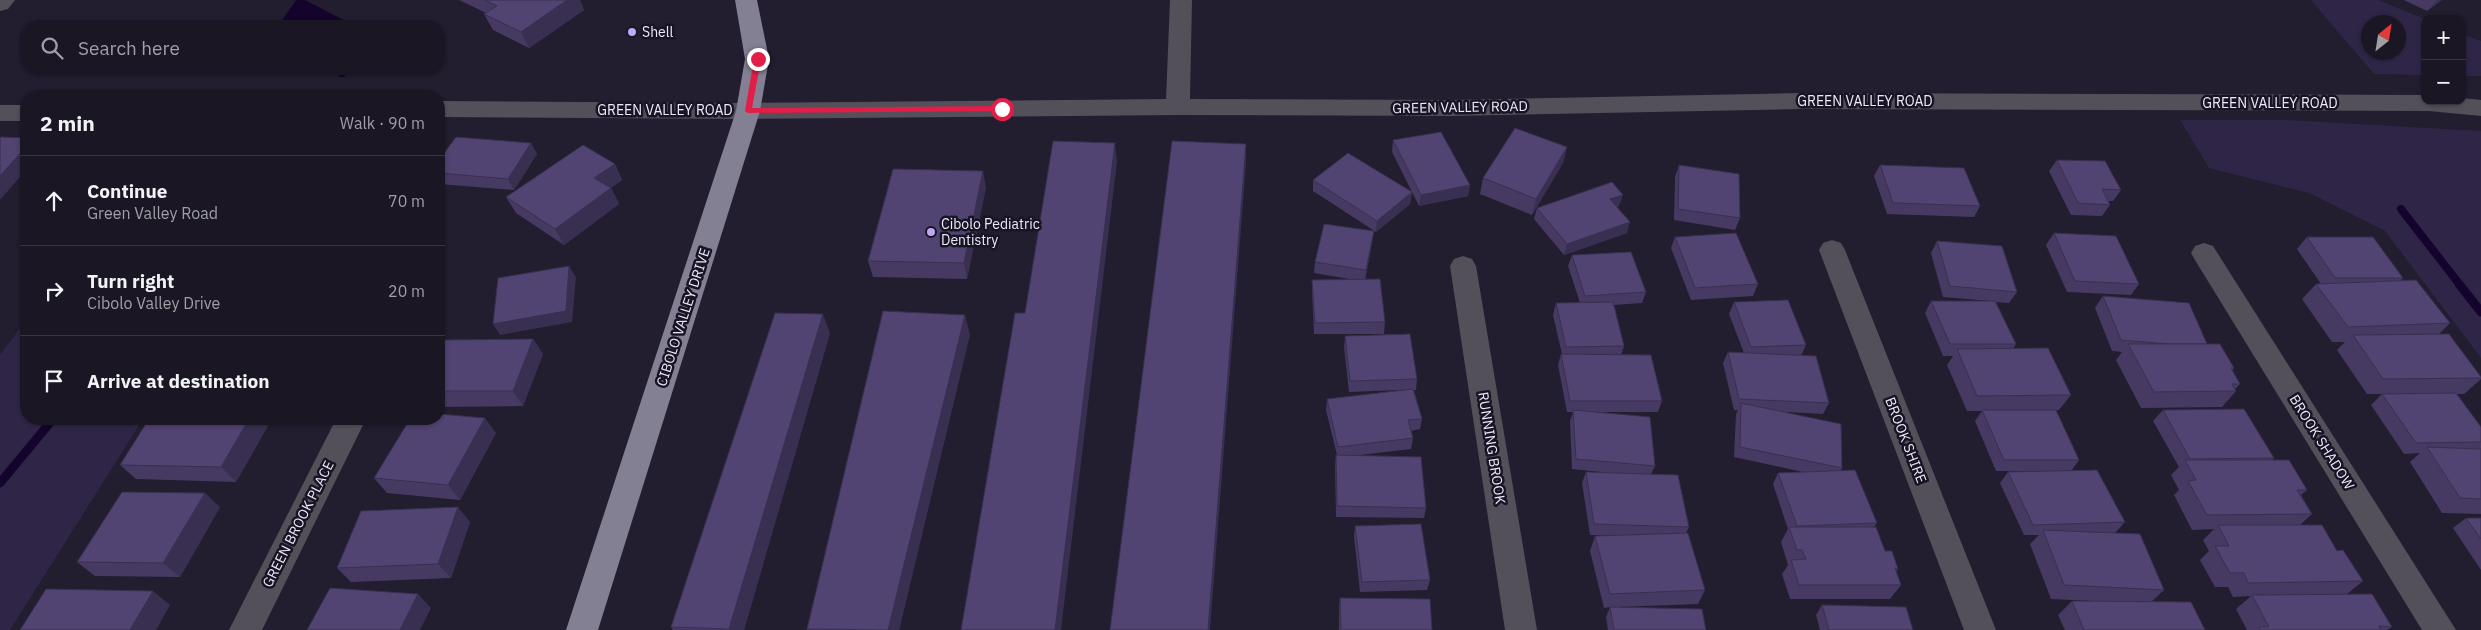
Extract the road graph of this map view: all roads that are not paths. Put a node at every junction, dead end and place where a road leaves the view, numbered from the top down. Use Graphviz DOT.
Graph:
graph roads {
  1 [pos="4,0"];
  2 [pos="746,0"];
  3 [pos="1180,0"];
  4 [pos="0,4"];
  5 [pos="1178,107"];
  6 [pos="2481,108"];
  7 [pos="445,109"];
  8 [pos="748,111"];
  9 [pos="0,113"];
  10 [pos="20,113"];
  11 [pos="1832,250"];
  12 [pos="2204,253"];
  13 [pos="1463,266"];
  14 [pos="348,425"];
  15 [pos="245,630"];
  16 [pos="582,630"];
  17 [pos="1521,630"];
  18 [pos="1980,630"];
  19 [pos="2440,630"];
  1 -- 4 [label="street"];
  2 -- 8 [label="main road, CIBOLO VALLEY DRIVE"];
  3 -- 5 [label="street"];
  5 -- 6 [label="street, GREEN VALLEY ROAD"];
  5 -- 8 [label="street, GREEN VALLEY ROAD"];
  7 -- 8 [label="street, GREEN VALLEY ROAD"];
  8 -- 16 [label="main road, CIBOLO VALLEY DRIVE"];
  9 -- 10 [label="street"];
  11 -- 18 [label="street, BROOK SHIRE"];
  12 -- 19 [label="street, BROOK SHADOW"];
  13 -- 17 [label="street, RUNNING BROOK"];
  14 -- 15 [label="street, GREEN BROOK PLACE"];
}
